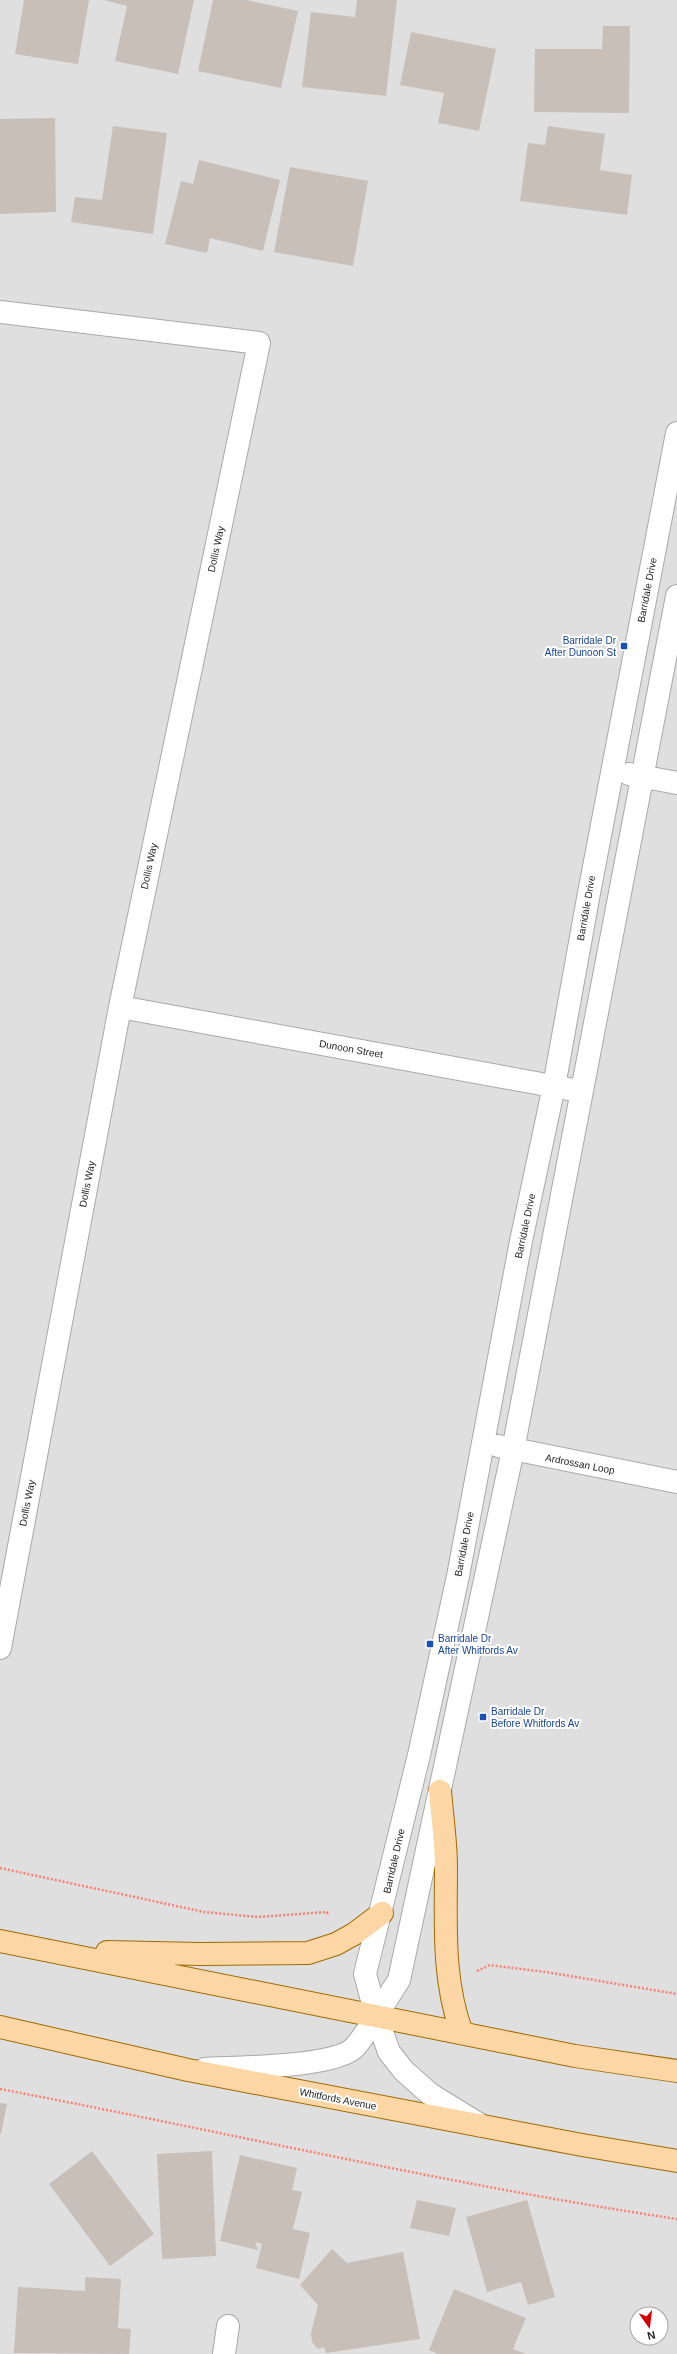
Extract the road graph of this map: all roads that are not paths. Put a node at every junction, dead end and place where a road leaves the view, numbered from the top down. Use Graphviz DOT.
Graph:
graph roads {
  1 [pos="0,312"];
  2 [pos="677,433"];
  3 [pos="677,596"];
  4 [pos="613,771"];
  5 [pos="643,776"];
  6 [pos="677,783"];
  7 [pos="120,1007"];
  8 [pos="554,1086"];
  9 [pos="583,1091"];
  10 [pos="484,1443"];
  11 [pos="513,1450"];
  12 [pos="677,1482"];
  13 [pos="0,1648"];
  14 [pos="440,1791"];
  15 [pos="382,1912"];
  16 [pos="0,1941"];
  17 [pos="42,1950"];
  18 [pos="376,2014"];
  19 [pos="0,2027"];
  20 [pos="462,2032"];
  21 [pos="188,2070"];
  22 [pos="677,2070"];
  23 [pos="482,2126"];
  24 [pos="677,2161"];
  25 [pos="228,2326"];
  26 [pos="224,2354"];
  1 -- 7 [label="street, Dollis Way"];
  2 -- 4 [label="street, Barridale Drive"];
  3 -- 5 [label="street"];
  4 -- 5 [label="street"];
  4 -- 8 [label="street, Barridale Drive"];
  5 -- 6 [label="street"];
  5 -- 9 [label="street"];
  7 -- 8 [label="street, Dunoon Street"];
  7 -- 13 [label="street, Dollis Way"];
  8 -- 9 [label="street, Dunoon Street"];
  8 -- 10 [label="street, Barridale Drive"];
  9 -- 11 [label="street"];
  10 -- 11 [label="street, Ardrossan Loop"];
  10 -- 15 [label="street, Barridale Drive"];
  11 -- 12 [label="street, Ardrossan Loop"];
  11 -- 14 [label="street"];
  14 -- 18 [label="street"];
  14 -- 20 [label="main road"];
  15 -- 17 [label="main road"];
  15 -- 18 [label="street, Barridale Drive"];
  16 -- 17 [label="main road"];
  17 -- 18 [label="main road"];
  18 -- 20 [label="main road"];
  18 -- 21 [label="street"];
  18 -- 23 [label="street, Barridale Drive"];
  19 -- 21 [label="main road, Whitfords Avenue"];
  20 -- 22 [label="main road"];
  21 -- 23 [label="main road, Whitfords Avenue"];
  23 -- 24 [label="main road, Whitfords Avenue"];
  25 -- 26 [label="street"];
}
